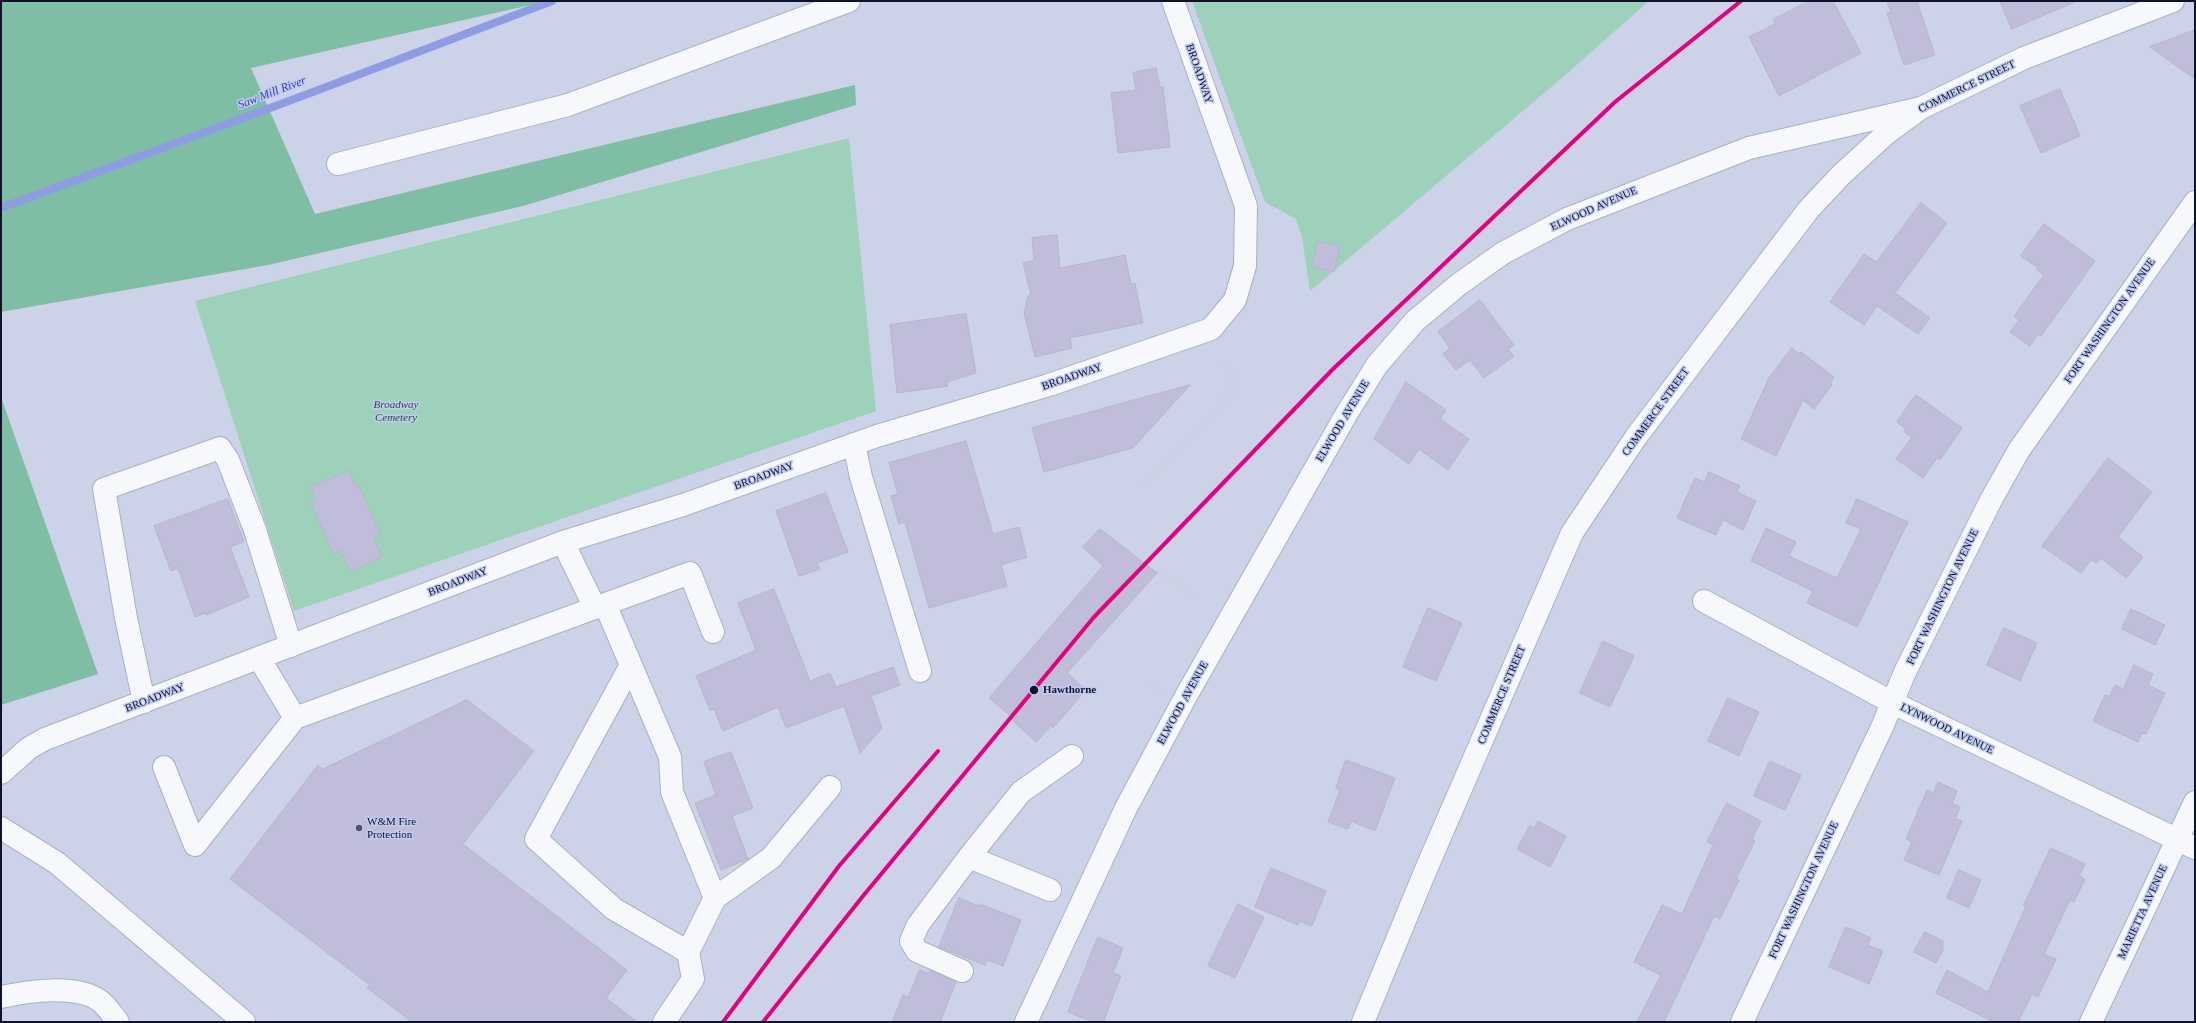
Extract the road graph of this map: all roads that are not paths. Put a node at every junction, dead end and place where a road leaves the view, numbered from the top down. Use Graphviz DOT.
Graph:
graph roads {
  1 [pos="849,1"];
  2 [pos="1173,1"];
  3 [pos="2173,1"];
  4 [pos="1921,108"];
  5 [pos="338,164"];
  6 [pos="2195,202"];
  7 [pos="854,444"];
  8 [pos="563,542"];
  9 [pos="1704,601"];
  10 [pos="600,606"];
  11 [pos="713,632"];
  12 [pos="291,646"];
  13 [pos="259,658"];
  14 [pos="632,665"];
  15 [pos="920,671"];
  16 [pos="144,702"];
  17 [pos="1892,703"];
  18 [pos="295,718"];
  19 [pos="1072,756"];
  20 [pos="164,767"];
  21 [pos="1,773"];
  22 [pos="830,787"];
  23 [pos="2195,802"];
  24 [pos="1,828"];
  25 [pos="2186,843"];
  26 [pos="969,857"];
  27 [pos="1050,890"];
  28 [pos="715,898"];
  29 [pos="688,952"];
  30 [pos="962,971"];
  31 [pos="1,996"];
  32 [pos="118,1022"];
  33 [pos="244,1022"];
  34 [pos="664,1022"];
  35 [pos="1026,1022"];
  36 [pos="1363,1022"];
  37 [pos="1742,1022"];
  38 [pos="2091,1022"];
  1 -- 5 [label="street"];
  2 -- 7 [label="street, BROADWAY"];
  3 -- 4 [label="street, COMMERCE STREET"];
  4 -- 35 [label="street, ELWOOD AVENUE"];
  4 -- 36 [label="street, COMMERCE STREET"];
  6 -- 17 [label="street, FORT WASHINGTON AVENUE"];
  7 -- 8 [label="street, BROADWAY"];
  7 -- 15 [label="street"];
  8 -- 10 [label="street"];
  8 -- 12 [label="street, BROADWAY"];
  9 -- 17 [label="street, LYNWOOD AVENUE"];
  10 -- 11 [label="street"];
  10 -- 14 [label="street"];
  10 -- 18 [label="street"];
  12 -- 13 [label="street, BROADWAY"];
  12 -- 16 [label="street"];
  13 -- 16 [label="street, BROADWAY"];
  13 -- 18 [label="street"];
  14 -- 28 [label="street"];
  14 -- 29 [label="street"];
  16 -- 21 [label="street, BROADWAY"];
  17 -- 25 [label="street, LYNWOOD AVENUE"];
  17 -- 37 [label="street, FORT WASHINGTON AVENUE"];
  18 -- 20 [label="street"];
  19 -- 26 [label="street"];
  22 -- 28 [label="street"];
  23 -- 25 [label="street, MARIETTA AVENUE"];
  24 -- 33 [label="street"];
  25 -- 38 [label="street, MARIETTA AVENUE"];
  26 -- 27 [label="street"];
  26 -- 30 [label="street"];
  28 -- 29 [label="street"];
  29 -- 34 [label="street"];
  31 -- 32 [label="street"];
}
